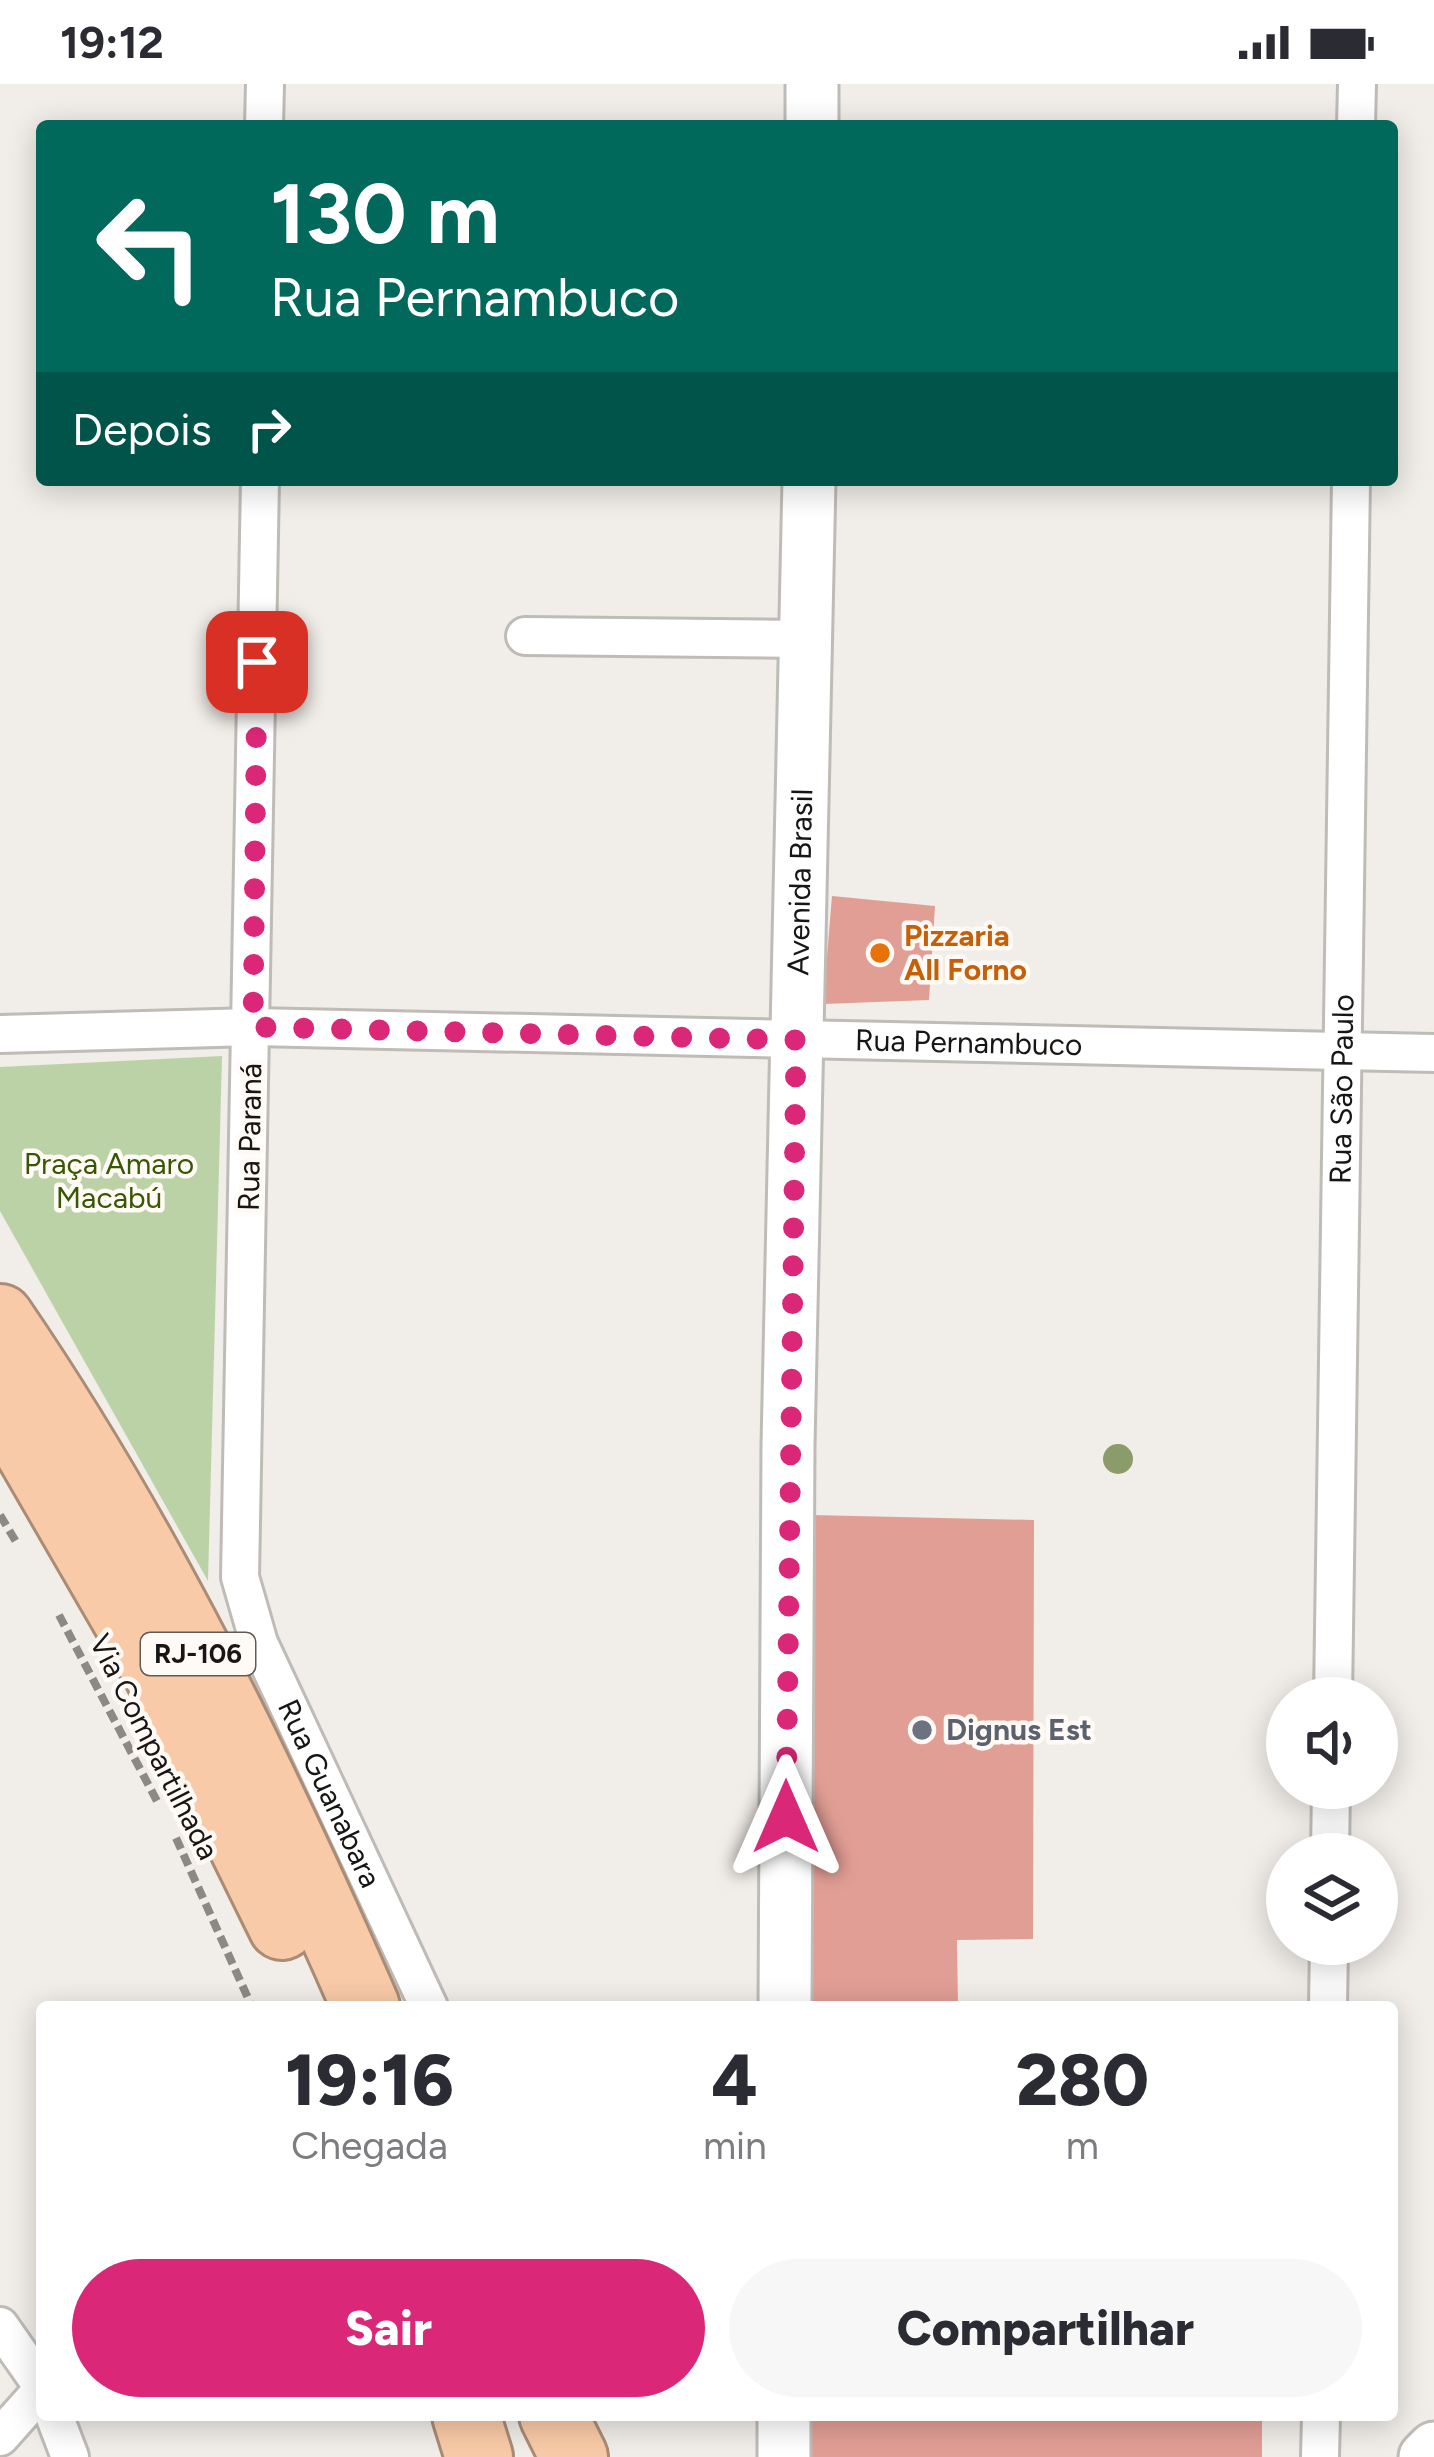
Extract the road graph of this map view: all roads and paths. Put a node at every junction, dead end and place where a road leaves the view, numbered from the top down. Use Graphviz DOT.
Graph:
graph roads {
  1 [pos="265,84"];
  2 [pos="812,84"];
  3 [pos="1357,84"];
  4 [pos="264,120"];
  5 [pos="812,120"];
  6 [pos="1356,120"];
  7 [pos="260,486"];
  8 [pos="809,486"];
  9 [pos="1352,486"];
  10 [pos="525,636"];
  11 [pos="807,639"];
  12 [pos="253,1027"];
  13 [pos="0,1034"];
  14 [pos="796,1040"];
  15 [pos="1344,1049"];
  16 [pos="1434,1053"];
  17 [pos="0,1318"];
  18 [pos="0,1402"];
  19 [pos="0,1515"];
  20 [pos="23,1553"];
  21 [pos="240,1577"];
  22 [pos="57,1612"];
  23 [pos="1333,1677"];
  24 [pos="1329,1965"];
  25 [pos="249,2001"];
  26 [pos="317,2001"];
  27 [pos="363,2001"];
  28 [pos="426,2001"];
  29 [pos="785,2001"];
  30 [pos="1328,2001"];
  31 [pos="0,2326"];
  32 [pos="36,2379"];
  33 [pos="36,2395"];
  34 [pos="56,2421"];
  35 [pos="468,2421"];
  36 [pos="556,2421"];
  37 [pos="784,2421"];
  38 [pos="1321,2421"];
  39 [pos="0,2437"];
  40 [pos="1434,2448"];
  41 [pos="70,2457"];
  42 [pos="479,2457"];
  43 [pos="574,2457"];
  44 [pos="784,2457"];
  45 [pos="1320,2457"];
  46 [pos="1425,2457"];
  1 -- 4 [label="street"];
  2 -- 5 [label="street"];
  3 -- 6 [label="street"];
  7 -- 12 [label="street, Rua Paraná"];
  8 -- 11 [label="street, Avenida Brasil"];
  9 -- 15 [label="street, Rua São Paulo"];
  10 -- 11 [label="street"];
  11 -- 14 [label="street, Avenida Brasil"];
  12 -- 13 [label="street, Rua Pernambuco"];
  12 -- 14 [label="street, Rua Pernambuco"];
  12 -- 21 [label="street, Rua Paraná"];
  14 -- 15 [label="street, Rua Pernambuco"];
  14 -- 29 [label="street, Avenida Brasil"];
  15 -- 16 [label="street, Rua Pernambuco"];
  15 -- 23 [label="street, Rua São Paulo"];
  17 -- 27 [label="highway, RJ-106"];
  18 -- 26 [label="highway, RJ-106"];
  19 -- 20 [label="path"];
  21 -- 28 [label="street, Rua Guanabara"];
  22 -- 25 [label="path, Via Compartilhada"];
  24 -- 30 [label="street"];
  31 -- 32 [label="street"];
  33 -- 39 [label="street"];
  34 -- 41 [label="street"];
  35 -- 42 [label="highway"];
  36 -- 43 [label="highway"];
  37 -- 44 [label="street"];
  38 -- 45 [label="street"];
  40 -- 46 [label="street"];
}
